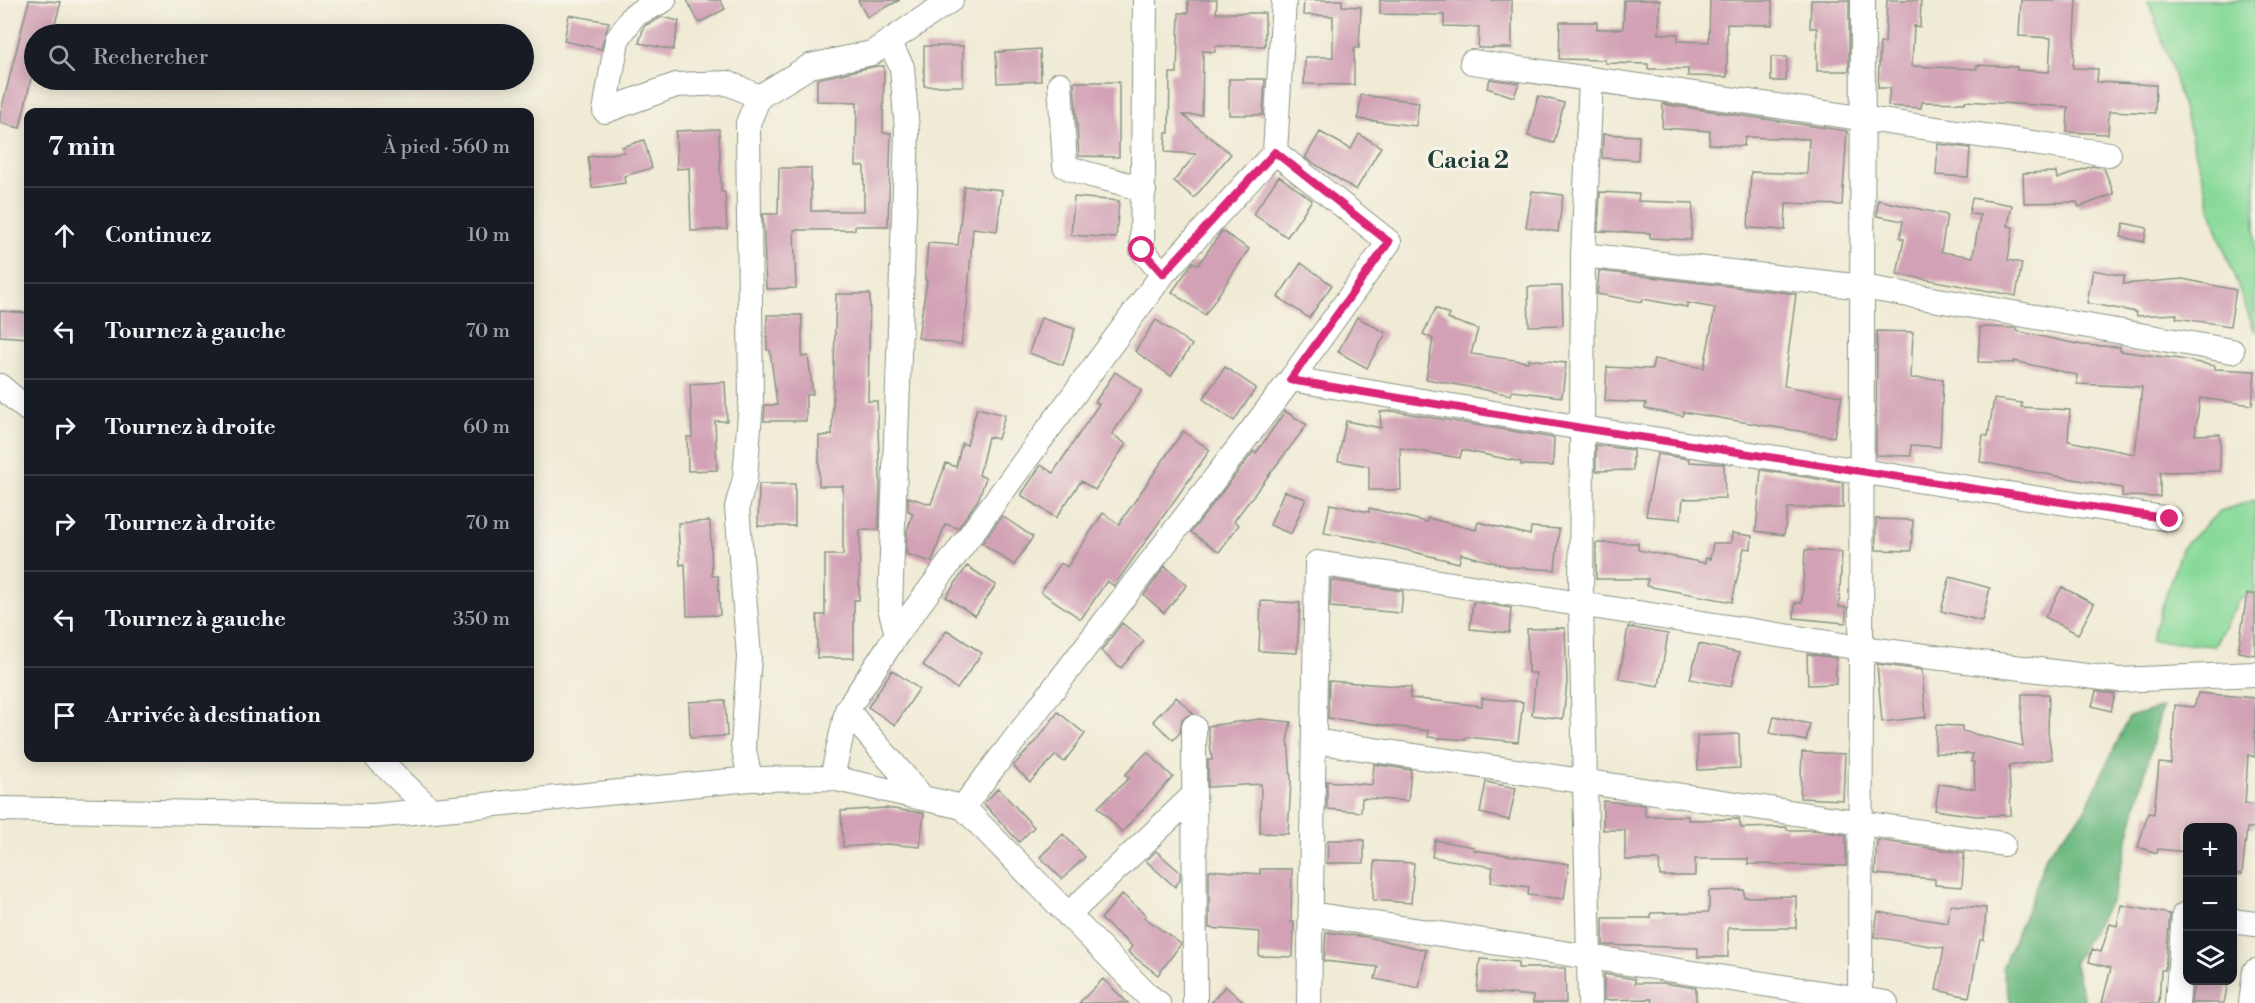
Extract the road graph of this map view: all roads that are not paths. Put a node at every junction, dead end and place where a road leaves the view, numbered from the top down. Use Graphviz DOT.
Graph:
graph roads {
  1 [pos="664,0"];
  2 [pos="951,0"];
  3 [pos="1145,0"];
  4 [pos="1284,0"];
  5 [pos="1863,0"];
  6 [pos="889,42"];
  7 [pos="1472,62"];
  8 [pos="1591,79"];
  9 [pos="1060,84"];
  10 [pos="759,97"];
  11 [pos="1863,118"];
  12 [pos="1275,152"];
  13 [pos="2109,154"];
  14 [pos="1144,191"];
  15 [pos="1583,255"];
  16 [pos="1163,274"];
  17 [pos="1863,287"];
  18 [pos="2232,351"];
  19 [pos="1290,380"];
  20 [pos="0,387"];
  21 [pos="24,407"];
  22 [pos="1582,428"];
  23 [pos="1862,471"];
  24 [pos="2170,519"];
  25 [pos="1581,604"];
  26 [pos="897,634"];
  27 [pos="1861,648"];
  28 [pos="2255,674"];
  29 [pos="847,710"];
  30 [pos="1194,727"];
  31 [pos="1314,741"];
  32 [pos="381,762"];
  33 [pos="832,778"];
  34 [pos="750,779"];
  35 [pos="1585,782"];
  36 [pos="1194,795"];
  37 [pos="923,798"];
  38 [pos="963,807"];
  39 [pos="0,809"];
  40 [pos="431,810"];
  41 [pos="1861,823"];
  42 [pos="2003,844"];
  43 [pos="1311,914"];
  44 [pos="1068,915"];
  45 [pos="2237,922"];
  46 [pos="2255,924"];
  47 [pos="2183,926"];
  48 [pos="1589,957"];
  49 [pos="2255,971"];
  50 [pos="1860,1001"];
  51 [pos="1158,1003"];
  52 [pos="1195,1003"];
  53 [pos="1309,1003"];
  54 [pos="1590,1003"];
  55 [pos="1886,1003"];
  56 [pos="2176,1003"];
  57 [pos="2251,1003"];
  1 -- 10 [label="street"];
  2 -- 6 [label="street"];
  3 -- 14 [label="street"];
  4 -- 12 [label="street"];
  5 -- 11 [label="street"];
  6 -- 10 [label="street"];
  6 -- 26 [label="street"];
  7 -- 8 [label="street"];
  8 -- 11 [label="street"];
  8 -- 15 [label="street"];
  9 -- 14 [label="street"];
  10 -- 34 [label="street"];
  11 -- 13 [label="street"];
  11 -- 17 [label="street"];
  12 -- 16 [label="street"];
  12 -- 19 [label="street"];
  14 -- 16 [label="street"];
  15 -- 17 [label="street"];
  15 -- 22 [label="street"];
  16 -- 26 [label="street"];
  17 -- 18 [label="street"];
  17 -- 23 [label="street"];
  19 -- 22 [label="street"];
  19 -- 38 [label="street"];
  20 -- 21 [label="street"];
  22 -- 23 [label="street"];
  22 -- 25 [label="street"];
  23 -- 24 [label="street"];
  23 -- 27 [label="street"];
  25 -- 27 [label="street"];
  25 -- 31 [label="street"];
  25 -- 35 [label="street"];
  26 -- 29 [label="street"];
  27 -- 28 [label="street"];
  27 -- 41 [label="street"];
  29 -- 33 [label="street"];
  29 -- 37 [label="street"];
  30 -- 36 [label="street"];
  31 -- 35 [label="street"];
  31 -- 43 [label="street"];
  32 -- 40 [label="street"];
  33 -- 34 [label="street"];
  33 -- 37 [label="street"];
  34 -- 40 [label="street"];
  35 -- 41 [label="street"];
  35 -- 48 [label="street"];
  36 -- 44 [label="street"];
  36 -- 52 [label="street"];
  37 -- 38 [label="street"];
  38 -- 44 [label="street"];
  39 -- 40 [label="street"];
  41 -- 42 [label="street"];
  41 -- 50 [label="street"];
  43 -- 48 [label="street"];
  43 -- 53 [label="street"];
  44 -- 51 [label="street"];
  45 -- 46 [label="street"];
  47 -- 56 [label="street"];
  48 -- 50 [label="street"];
  48 -- 54 [label="street"];
  49 -- 57 [label="street"];
  50 -- 55 [label="street"];
}
